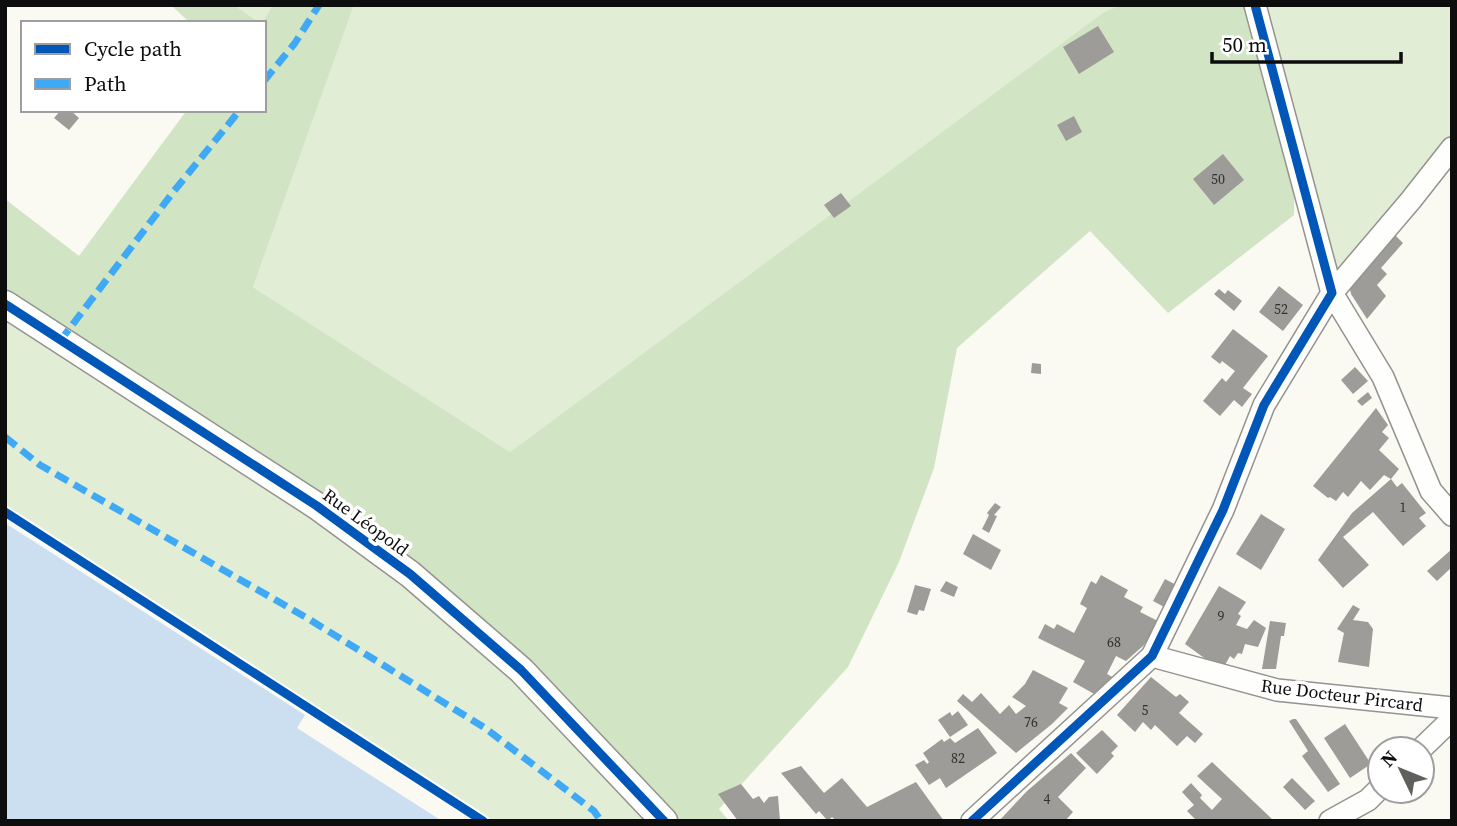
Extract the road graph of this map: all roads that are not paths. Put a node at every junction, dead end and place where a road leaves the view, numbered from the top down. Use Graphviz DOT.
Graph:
graph roads {
  1 [pos="1255,5"];
  2 [pos="1452,148"];
  3 [pos="1332,293"];
  4 [pos="5,304"];
  5 [pos="1452,514"];
  6 [pos="1152,656"];
  7 [pos="1452,708"];
  8 [pos="1452,719"];
  9 [pos="1435,735"];
  10 [pos="1366,801"];
  11 [pos="664,821"];
  12 [pos="972,821"];
  13 [pos="1330,821"];
  1 -- 3 [label="street"];
  2 -- 3 [label="street"];
  3 -- 5 [label="street"];
  3 -- 6 [label="street"];
  4 -- 11 [label="street, Rue Léopold"];
  6 -- 7 [label="street, Rue Docteur Pircard"];
  6 -- 12 [label="street"];
  8 -- 9 [label="street"];
  10 -- 13 [label="street"];
}
